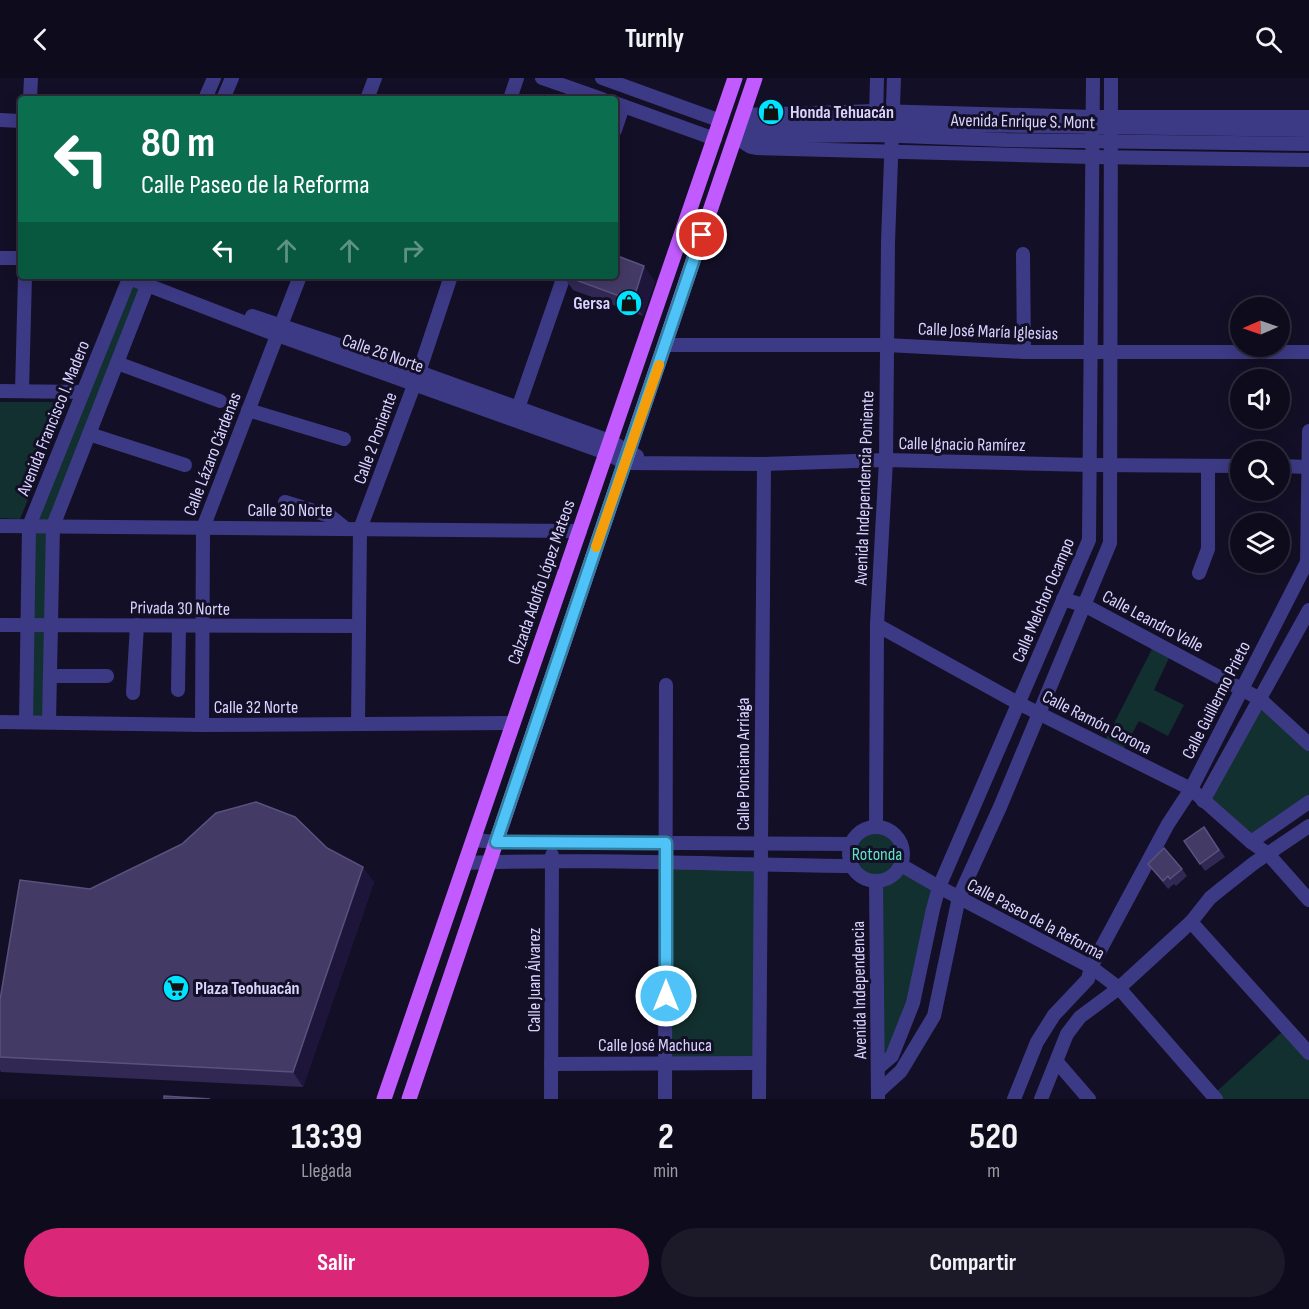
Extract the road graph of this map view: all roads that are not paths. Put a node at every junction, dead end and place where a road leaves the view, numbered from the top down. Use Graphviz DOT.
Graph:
graph roads {
  1 [pos="31,78"];
  2 [pos="214,78"];
  3 [pos="232,78"];
  4 [pos="375,78"];
  5 [pos="517,78"];
  6 [pos="542,78"];
  7 [pos="602,78"];
  8 [pos="735,78"];
  9 [pos="755,78"];
  10 [pos="877,78"];
  11 [pos="894,78"];
  12 [pos="1093,78"];
  13 [pos="1111,78"];
  14 [pos="632,84"];
  15 [pos="30,96"];
  16 [pos="206,96"];
  17 [pos="224,96"];
  18 [pos="369,96"];
  19 [pos="511,96"];
  20 [pos="593,96"];
  21 [pos="619,105"];
  22 [pos="1309,117"];
  23 [pos="0,120"];
  24 [pos="18,120"];
  25 [pos="721,121"];
  26 [pos="876,123"];
  27 [pos="894,124"];
  28 [pos="739,126"];
  29 [pos="1112,128"];
  30 [pos="1093,129"];
  31 [pos="1309,130"];
  32 [pos="715,139"];
  33 [pos="1309,144"];
  34 [pos="890,151"];
  35 [pos="1092,157"];
  36 [pos="1112,157"];
  37 [pos="1309,160"];
  38 [pos="1023,255"];
  39 [pos="0,258"];
  40 [pos="18,258"];
  41 [pos="25,279"];
  42 [pos="129,279"];
  43 [pos="148,279"];
  44 [pos="299,279"];
  45 [pos="450,279"];
  46 [pos="563,279"];
  47 [pos="279,330"];
  48 [pos="665,345"];
  49 [pos="886,345"];
  50 [pos="1024,352"];
  51 [pos="1090,352"];
  52 [pos="1110,352"];
  53 [pos="1309,352"];
  54 [pos="117,363"];
  55 [pos="417,377"];
  56 [pos="0,391"];
  57 [pos="22,391"];
  58 [pos="83,392"];
  59 [pos="220,401"];
  60 [pos="248,410"];
  61 [pos="516,413"];
  62 [pos="1309,431"];
  63 [pos="89,434"];
  64 [pos="344,439"];
  65 [pos="608,447"];
  66 [pos="627,457"];
  67 [pos="886,460"];
  68 [pos="764,464"];
  69 [pos="185,465"];
  70 [pos="1091,465"];
  71 [pos="1111,465"];
  72 [pos="1208,466"];
  73 [pos="1230,466"];
  74 [pos="1290,466"];
  75 [pos="1309,466"];
  76 [pos="285,501"];
  77 [pos="0,526"];
  78 [pos="29,526"];
  79 [pos="53,526"];
  80 [pos="203,528"];
  81 [pos="345,528"];
  82 [pos="360,529"];
  83 [pos="580,531"];
  84 [pos="1199,573"];
  85 [pos="1063,599"];
  86 [pos="1086,606"];
  87 [pos="1309,610"];
  88 [pos="51,624"];
  89 [pos="0,625"];
  90 [pos="28,625"];
  91 [pos="137,625"];
  92 [pos="877,625"];
  93 [pos="180,626"];
  94 [pos="203,626"];
  95 [pos="359,626"];
  96 [pos="50,676"];
  97 [pos="107,676"];
  98 [pos="666,685"];
  99 [pos="1241,689"];
  100 [pos="178,690"];
  101 [pos="133,693"];
  102 [pos="1260,699"];
  103 [pos="1018,703"];
  104 [pos="1040,713"];
  105 [pos="0,722"];
  106 [pos="26,722"];
  107 [pos="49,722"];
  108 [pos="513,723"];
  109 [pos="358,724"];
  110 [pos="202,725"];
  111 [pos="1309,744"];
  112 [pos="1191,789"];
  113 [pos="1203,801"];
  114 [pos="1309,802"];
  115 [pos="1309,826"];
  116 [pos="876,827"];
  117 [pos="472,840"];
  118 [pos="496,842"];
  119 [pos="1251,842"];
  120 [pos="553,843"];
  121 [pos="666,843"];
  122 [pos="760,843"];
  123 [pos="851,844"];
  124 [pos="1268,854"];
  125 [pos="489,862"];
  126 [pos="552,862"];
  127 [pos="465,863"];
  128 [pos="667,863"];
  129 [pos="760,865"];
  130 [pos="901,865"];
  131 [pos="852,866"];
  132 [pos="876,881"];
  133 [pos="939,887"];
  134 [pos="959,897"];
  135 [pos="1309,900"];
  136 [pos="1191,922"];
  137 [pos="1091,967"];
  138 [pos="1119,988"];
  139 [pos="1309,1053"];
  140 [pos="1057,1062"];
  141 [pos="665,1063"];
  142 [pos="759,1063"];
  143 [pos="551,1064"];
  144 [pos="878,1068"];
  145 [pos="878,1095"];
  146 [pos="384,1099"];
  147 [pos="409,1099"];
  148 [pos="551,1099"];
  149 [pos="665,1099"];
  150 [pos="759,1099"];
  151 [pos="1014,1099"];
  152 [pos="1041,1099"];
  153 [pos="1089,1099"];
  154 [pos="1216,1099"];
  1 -- 15 [label="street"];
  2 -- 16 [label="street"];
  3 -- 17 [label="street"];
  4 -- 18 [label="street"];
  5 -- 19 [label="street"];
  6 -- 20 [label="street"];
  7 -- 14 [label="street"];
  8 -- 25 [label="main road, Calzada Adolfo López Mateos"];
  9 -- 28 [label="main road"];
  10 -- 26 [label="street"];
  11 -- 27 [label="street, Avenida Independencia Poniente"];
  12 -- 30 [label="street, Calle Melchor Ocampo"];
  13 -- 29 [label="street"];
  14 -- 25 [label="street"];
  21 -- 32 [label="street"];
  22 -- 29 [label="street"];
  23 -- 24 [label="street"];
  25 -- 32 [label="main road, Calzada Adolfo López Mateos"];
  26 -- 27 [label="street"];
  26 -- 27 [label="street, Avenida Enrique S. Mont"];
  26 -- 28 [label="street, Avenida Enrique S. Mont"];
  26 -- 34 [label="street"];
  27 -- 30 [label="street"];
  27 -- 30 [label="street, Avenida Enrique S. Mont"];
  27 -- 34 [label="street, Avenida Independencia Poniente"];
  28 -- 34 [label="street"];
  28 -- 48 [label="main road"];
  29 -- 30 [label="street"];
  29 -- 30 [label="street, Avenida Enrique S. Mont"];
  29 -- 31 [label="street, Avenida Enrique S. Mont"];
  29 -- 33 [label="street, Avenida Enrique S. Mont"];
  29 -- 36 [label="street"];
  30 -- 35 [label="street, Calle Melchor Ocampo"];
  32 -- 65 [label="main road, Calzada Adolfo López Mateos"];
  34 -- 35 [label="street"];
  34 -- 49 [label="street, Avenida Independencia Poniente"];
  35 -- 36 [label="street"];
  35 -- 51 [label="street, Calle Melchor Ocampo"];
  36 -- 37 [label="street"];
  36 -- 52 [label="street"];
  38 -- 50 [label="street"];
  39 -- 40 [label="street"];
  41 -- 57 [label="street"];
  42 -- 58 [label="street, Avenida Francisco I. Madero"];
  43 -- 47 [label="street, Calle 26 Norte"];
  43 -- 54 [label="street"];
  44 -- 47 [label="street, Calle Lázaro Cárdenas"];
  45 -- 55 [label="street, Calle 2 Poniente"];
  46 -- 61 [label="street"];
  47 -- 55 [label="street, Calle 26 Norte"];
  47 -- 60 [label="street, Calle Lázaro Cárdenas"];
  48 -- 49 [label="street, Calle José María Iglesias"];
  48 -- 66 [label="main road"];
  49 -- 50 [label="street, Calle José María Iglesias"];
  49 -- 67 [label="street, Avenida Independencia Poniente"];
  50 -- 51 [label="street, Calle José María Iglesias"];
  51 -- 52 [label="street, Calle José María Iglesias"];
  51 -- 70 [label="street, Calle Melchor Ocampo"];
  52 -- 53 [label="street, Calle José María Iglesias"];
  52 -- 71 [label="street"];
  54 -- 59 [label="street"];
  54 -- 63 [label="street"];
  55 -- 61 [label="street, Calle 26 Norte"];
  55 -- 82 [label="street, Calle 2 Poniente"];
  56 -- 57 [label="street"];
  57 -- 58 [label="street"];
  58 -- 78 [label="street, Avenida Francisco I. Madero"];
  60 -- 64 [label="street"];
  60 -- 80 [label="street, Calle Lázaro Cárdenas"];
  61 -- 65 [label="street, Calle 26 Norte"];
  62 -- 75 [label="street, Calle Guillermo Prieto"];
  63 -- 69 [label="street"];
  63 -- 79 [label="street"];
  65 -- 66 [label="street, Calle 26 Norte"];
  65 -- 83 [label="main road, Calzada Adolfo López Mateos"];
  66 -- 68 [label="street, Calle Ignacio Ramírez"];
  66 -- 118 [label="main road"];
  67 -- 68 [label="street, Calle Ignacio Ramírez"];
  67 -- 70 [label="street, Calle Ignacio Ramírez"];
  67 -- 92 [label="street, Avenida Independencia Poniente"];
  68 -- 122 [label="street, Calle Ponciano Arriaga"];
  70 -- 71 [label="street, Calle Ignacio Ramírez"];
  70 -- 85 [label="street, Calle Melchor Ocampo"];
  71 -- 72 [label="street, Calle Ignacio Ramírez"];
  71 -- 86 [label="street"];
  72 -- 73 [label="street, Calle Ignacio Ramírez"];
  72 -- 84 [label="street"];
  74 -- 75 [label="street"];
  75 -- 99 [label="street, Calle Guillermo Prieto"];
  76 -- 81 [label="street"];
  77 -- 78 [label="street, Calle 30 Norte"];
  78 -- 79 [label="street, Calle 30 Norte"];
  78 -- 90 [label="street, Avenida Francisco I. Madero"];
  79 -- 80 [label="street, Calle 30 Norte"];
  79 -- 88 [label="street"];
  80 -- 81 [label="street, Calle 30 Norte"];
  80 -- 94 [label="street, Calle Lázaro Cárdenas"];
  81 -- 82 [label="street, Calle 30 Norte"];
  82 -- 83 [label="street, Calle 30 Norte"];
  82 -- 95 [label="street, Calle 2 Poniente"];
  83 -- 108 [label="main road, Calzada Adolfo López Mateos"];
  85 -- 86 [label="street, Calle Leandro Valle"];
  85 -- 103 [label="street, Calle Melchor Ocampo"];
  86 -- 99 [label="street, Calle Leandro Valle"];
  86 -- 104 [label="street"];
  87 -- 102 [label="street, Calle Guillermo Prieto"];
  88 -- 90 [label="street, Privada 30 Norte"];
  88 -- 91 [label="street, Privada 30 Norte"];
  88 -- 96 [label="street"];
  89 -- 90 [label="street, Privada 30 Norte"];
  90 -- 106 [label="street, Avenida Francisco I. Madero"];
  91 -- 93 [label="street, Privada 30 Norte"];
  91 -- 101 [label="street"];
  92 -- 103 [label="street, Calle Ramón Corona"];
  92 -- 116 [label="street, Avenida Independencia Poniente"];
  93 -- 94 [label="street, Privada 30 Norte"];
  93 -- 100 [label="street"];
  94 -- 95 [label="street, Privada 30 Norte"];
  94 -- 110 [label="street, Calle Lázaro Cárdenas"];
  95 -- 109 [label="street, Calle 2 Poniente"];
  96 -- 97 [label="street"];
  96 -- 107 [label="street"];
  98 -- 121 [label="street"];
  99 -- 102 [label="street, Calle Leandro Valle"];
  99 -- 112 [label="street, Calle Guillermo Prieto"];
  102 -- 111 [label="street, Calle Leandro Valle"];
  102 -- 113 [label="street, Calle Guillermo Prieto"];
  103 -- 104 [label="street, Calle Ramón Corona"];
  103 -- 133 [label="street, Calle Melchor Ocampo"];
  104 -- 112 [label="street, Calle Ramón Corona"];
  104 -- 134 [label="street"];
  105 -- 106 [label="street, Calle 32 Norte"];
  106 -- 107 [label="street, Calle 32 Norte"];
  107 -- 110 [label="street, Calle 32 Norte"];
  108 -- 109 [label="street, Calle 32 Norte"];
  108 -- 117 [label="main road, Calzada Adolfo López Mateos"];
  109 -- 110 [label="street, Calle 32 Norte"];
  112 -- 113 [label="street, Calle Ramón Corona"];
  112 -- 137 [label="street, Calle Guillermo Prieto"];
  113 -- 119 [label="street, Calle Ramón Corona"];
  114 -- 119 [label="street"];
  115 -- 124 [label="street"];
  116 -- 123 [label="street"];
  116 -- 130 [label="street"];
  117 -- 118 [label="street"];
  117 -- 127 [label="main road, Calzada Adolfo López Mateos"];
  118 -- 120 [label="street"];
  118 -- 125 [label="main road"];
  119 -- 124 [label="street, Calle Ramón Corona"];
  120 -- 121 [label="street"];
  120 -- 126 [label="street, Calle Juan Álvarez"];
  121 -- 122 [label="street"];
  121 -- 128 [label="street"];
  122 -- 123 [label="street"];
  122 -- 129 [label="street, Calle Ponciano Arriaga"];
  123 -- 131 [label="street"];
  124 -- 135 [label="street, Calle Ramón Corona"];
  124 -- 136 [label="street"];
  125 -- 126 [label="street"];
  125 -- 127 [label="street"];
  125 -- 147 [label="main road"];
  126 -- 128 [label="street"];
  126 -- 143 [label="street, Calle Juan Álvarez"];
  127 -- 146 [label="main road, Calzada Adolfo López Mateos"];
  128 -- 129 [label="street"];
  128 -- 141 [label="street"];
  129 -- 131 [label="street"];
  129 -- 142 [label="street, Calle Ponciano Arriaga"];
  130 -- 132 [label="street"];
  130 -- 133 [label="street, Calle Paseo de la Reforma"];
  131 -- 132 [label="street"];
  132 -- 144 [label="street, Avenida Independencia"];
  133 -- 134 [label="street, Calle Paseo de la Reforma"];
  133 -- 144 [label="street, Calle Melchor Ocampo"];
  134 -- 137 [label="street, Calle Paseo de la Reforma"];
  134 -- 145 [label="street"];
  136 -- 138 [label="street"];
  136 -- 139 [label="street"];
  137 -- 138 [label="street, Calle Paseo de la Reforma"];
  137 -- 151 [label="street, Calle Guillermo Prieto"];
  138 -- 140 [label="street"];
  138 -- 154 [label="street, Calle Paseo de la Reforma"];
  140 -- 152 [label="street"];
  140 -- 153 [label="street"];
  141 -- 142 [label="street, Calle José Machuca"];
  141 -- 143 [label="street, Calle José Machuca"];
  141 -- 149 [label="street"];
  142 -- 150 [label="street, Calle Ponciano Arriaga"];
  143 -- 148 [label="street, Calle Juan Álvarez"];
  144 -- 145 [label="street, Avenida Independencia"];
}
